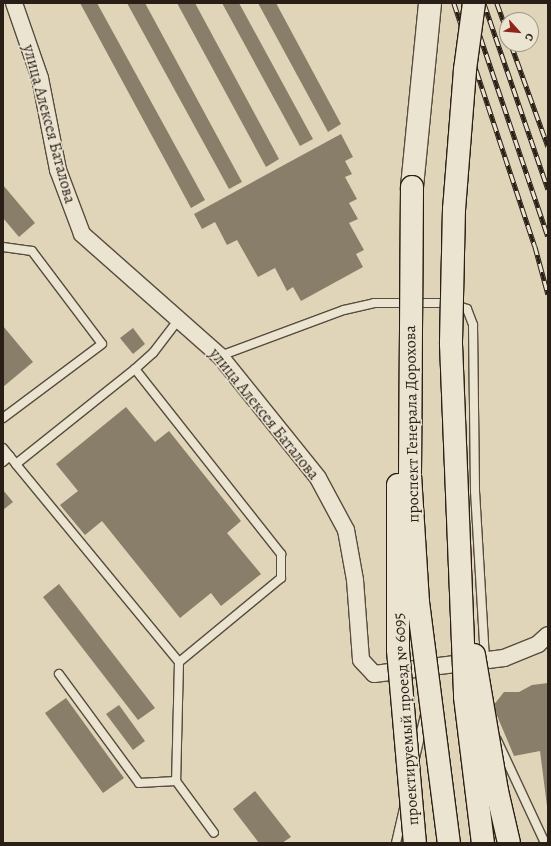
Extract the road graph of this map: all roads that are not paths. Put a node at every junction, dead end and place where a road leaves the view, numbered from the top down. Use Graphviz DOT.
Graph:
graph roads {
  1 [pos="14,3"];
  2 [pos="430,3"];
  3 [pos="474,3"];
  4 [pos="412,187"];
  5 [pos="3,247"];
  6 [pos="179,319"];
  7 [pos="220,356"];
  8 [pos="135,369"];
  9 [pos="3,418"];
  10 [pos="3,448"];
  11 [pos="6,459"];
  12 [pos="16,464"];
  13 [pos="457,567"];
  14 [pos="548,634"];
  15 [pos="485,661"];
  16 [pos="178,662"];
  17 [pos="436,666"];
  18 [pos="59,674"];
  19 [pos="176,781"];
  20 [pos="214,833"];
  21 [pos="396,843"];
  22 [pos="415,843"];
  23 [pos="449,843"];
  24 [pos="483,843"];
  25 [pos="509,843"];
  26 [pos="545,843"];
  1 -- 6 [label="street, улица Алексея Баталова"];
  2 -- 4 [label="main road, проспект Генерала Дорохова"];
  3 -- 13 [label="main road, bridge"];
  4 -- 22 [label="main road, проектируемый проезд № 6095, bridge"];
  4 -- 23 [label="main road, проспект Генерала Дорохова, bridge"];
  5 -- 9 [label="lane"];
  6 -- 7 [label="street, улица Алексея Баталова"];
  6 -- 8 [label="lane"];
  7 -- 15 [label="lane"];
  7 -- 17 [label="street, улица Алексея Баталова"];
  8 -- 12 [label="lane"];
  8 -- 16 [label="lane"];
  10 -- 11 [label="lane"];
  11 -- 12 [label="lane"];
  12 -- 16 [label="lane"];
  13 -- 24 [label="main road, bridge"];
  13 -- 25 [label="main road, bridge"];
  14 -- 15 [label="street, улица Алексея Баталова"];
  15 -- 17 [label="street, улица Алексея Баталова"];
  15 -- 26 [label="lane"];
  16 -- 19 [label="lane"];
  17 -- 21 [label="lane"];
  18 -- 19 [label="lane"];
  19 -- 20 [label="lane"];
}
